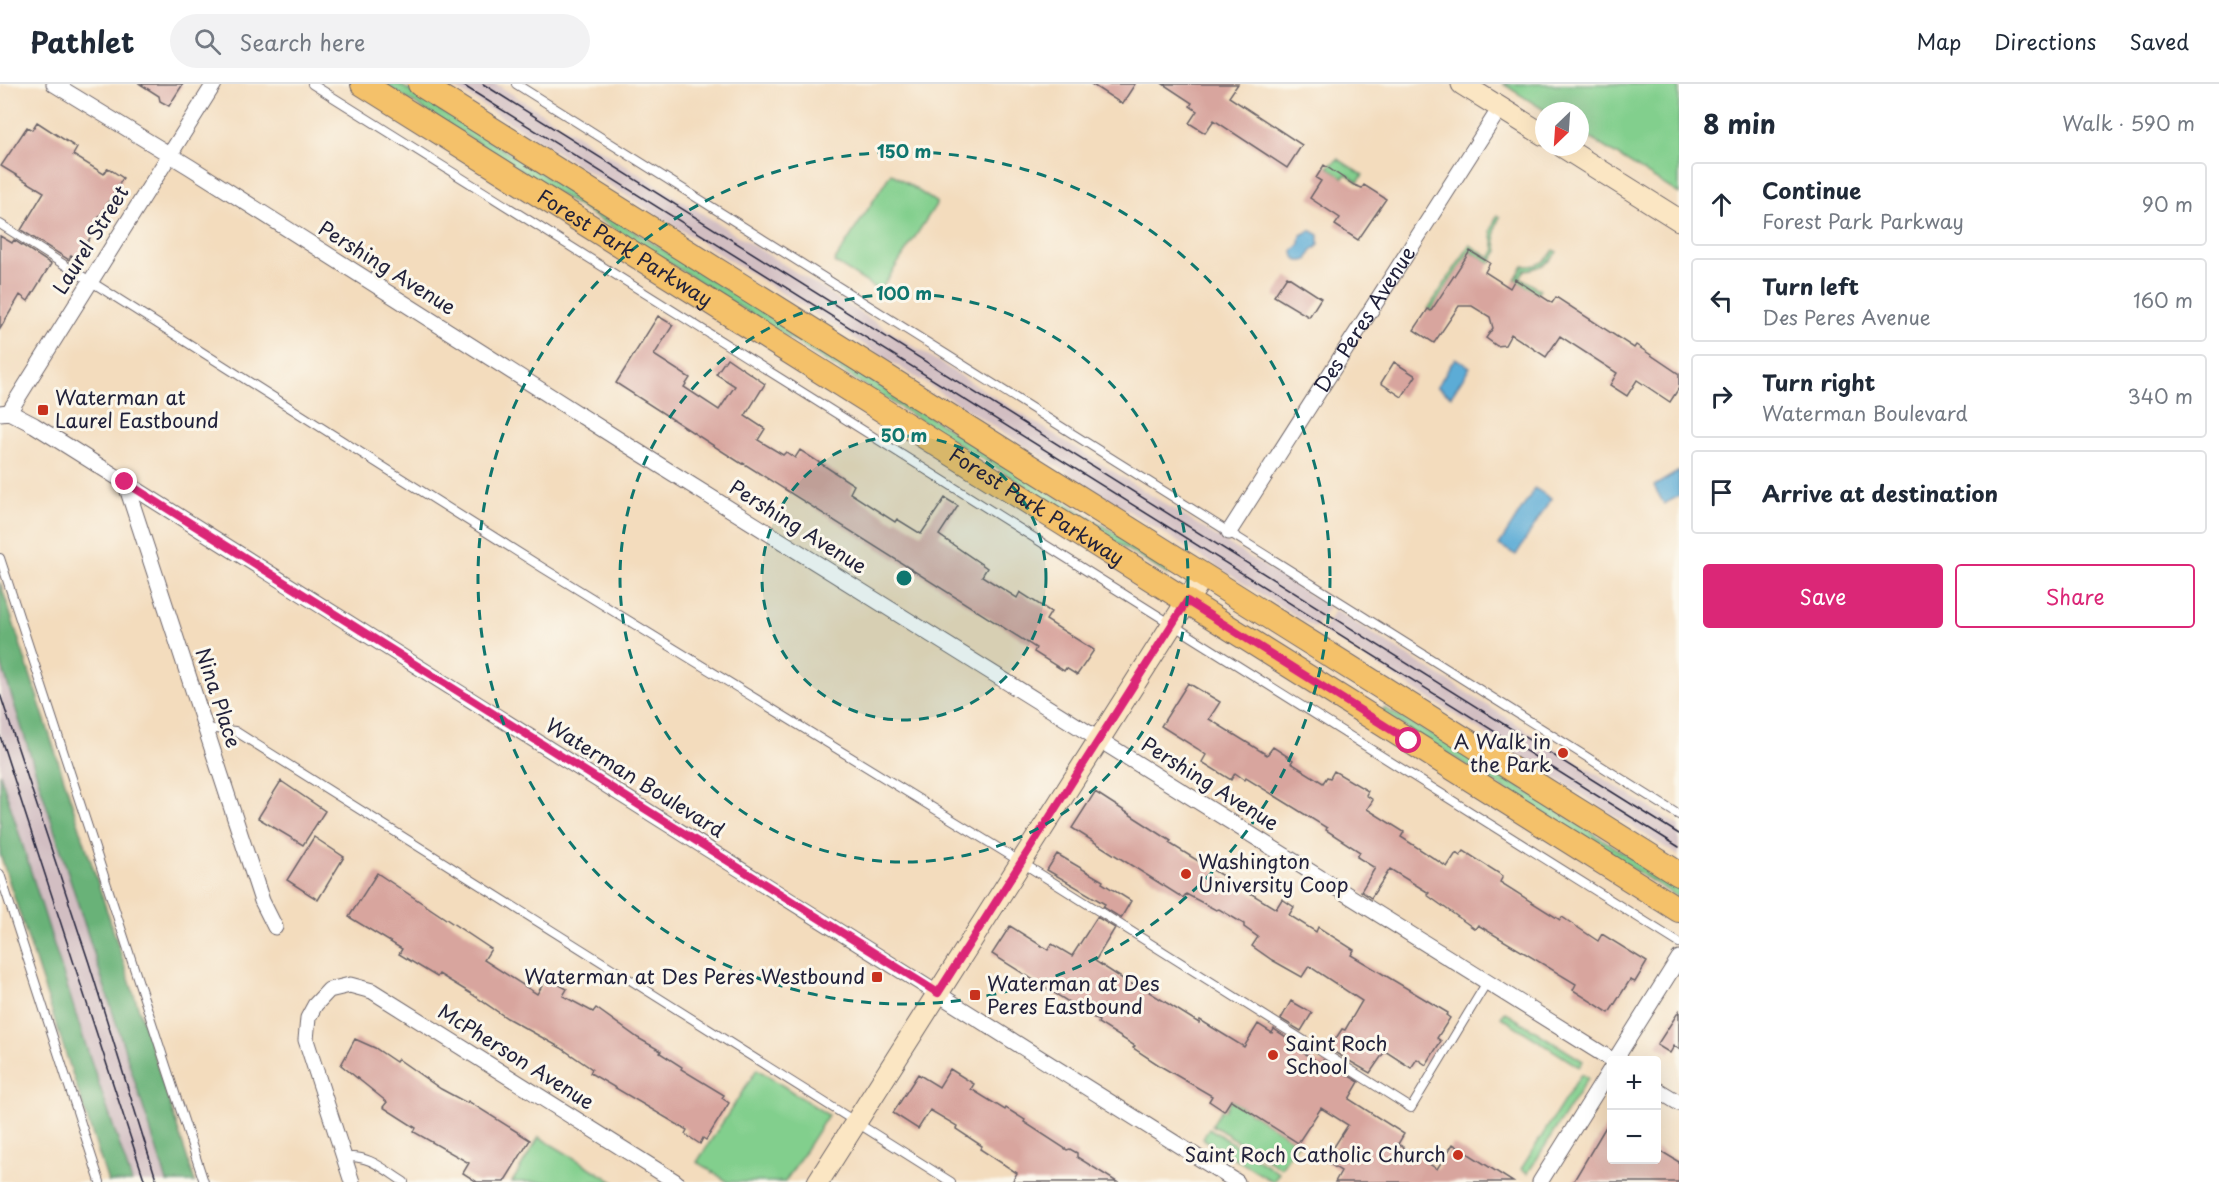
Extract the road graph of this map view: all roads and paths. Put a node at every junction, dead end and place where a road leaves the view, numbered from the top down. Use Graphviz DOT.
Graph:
graph roads {
  1 [pos="54,84"];
  2 [pos="214,84"];
  3 [pos="312,84"];
  4 [pos="363,84"];
  5 [pos="420,84"];
  6 [pos="516,84"];
  7 [pos="1462,84"];
  8 [pos="1500,108"];
  9 [pos="1535,129"];
  10 [pos="170,155"];
  11 [pos="1577,156"];
  12 [pos="1679,220"];
  13 [pos="0,224"];
  14 [pos="90,280"];
  15 [pos="4,413"];
  16 [pos="125,482"];
  17 [pos="1229,532"];
  18 [pos="0,558"];
  19 [pos="1203,576"];
  20 [pos="1187,601"];
  21 [pos="1172,626"];
  22 [pos="206,728"];
  23 [pos="1100,739"];
  24 [pos="1679,815"];
  25 [pos="1022,862"];
  26 [pos="0,874"];
  27 [pos="1679,874"];
  28 [pos="1679,910"];
  29 [pos="275,927"];
  30 [pos="1679,944"];
  31 [pos="1679,958"];
  32 [pos="1487,982"];
  33 [pos="938,993"];
  34 [pos="1607,1056"];
  35 [pos="1617,1056"];
  36 [pos="1607,1073"];
  37 [pos="1661,1092"];
  38 [pos="1679,1103"];
  39 [pos="856,1122"];
  40 [pos="344,1158"];
  41 [pos="100,1182"];
  42 [pos="204,1182"];
  43 [pos="352,1182"];
  44 [pos="404,1182"];
  45 [pos="676,1182"];
  46 [pos="818,1182"];
  47 [pos="951,1182"];
  48 [pos="1238,1182"];
  49 [pos="1540,1182"];
  1 -- 10 [label="street, Pershing Avenue"];
  2 -- 10 [label="street, Laurel Street"];
  3 -- 21 [label="lane"];
  4 -- 20 [label="main road, Forest Park Parkway"];
  5 -- 19 [label="main road, Forest Park Parkway"];
  6 -- 17 [label="lane"];
  7 -- 8 [label="street"];
  8 -- 9 [label="street"];
  8 -- 17 [label="street, Des Peres Avenue"];
  10 -- 14 [label="street, Laurel Street"];
  10 -- 23 [label="street, Pershing Avenue"];
  11 -- 12 [label="street"];
  13 -- 14 [label="lane"];
  14 -- 15 [label="street, Laurel Street"];
  14 -- 25 [label="lane"];
  15 -- 16 [label="street, Waterman Boulevard"];
  16 -- 22 [label="street, Nina Place"];
  16 -- 33 [label="street, Waterman Boulevard"];
  17 -- 24 [label="lane"];
  18 -- 42 [label="lane"];
  19 -- 20 [label="street"];
  19 -- 27 [label="main road, Forest Park Parkway"];
  20 -- 21 [label="street"];
  20 -- 28 [label="main road, Forest Park Parkway"];
  21 -- 23 [label="street"];
  21 -- 30 [label="lane"];
  22 -- 29 [label="street, Nina Place"];
  22 -- 39 [label="lane"];
  23 -- 25 [label="street"];
  23 -- 32 [label="street, Pershing Avenue"];
  25 -- 32 [label="lane"];
  25 -- 33 [label="street"];
  26 -- 41 [label="lane"];
  31 -- 35 [label="street"];
  32 -- 34 [label="street, Pershing Avenue"];
  33 -- 39 [label="street"];
  33 -- 48 [label="street, Waterman Boulevard"];
  36 -- 49 [label="street"];
  37 -- 38 [label="street"];
  39 -- 46 [label="street"];
  39 -- 47 [label="lane"];
  40 -- 43 [label="street"];
  40 -- 44 [label="lane"];
  40 -- 45 [label="street, McPherson Avenue"];
}
